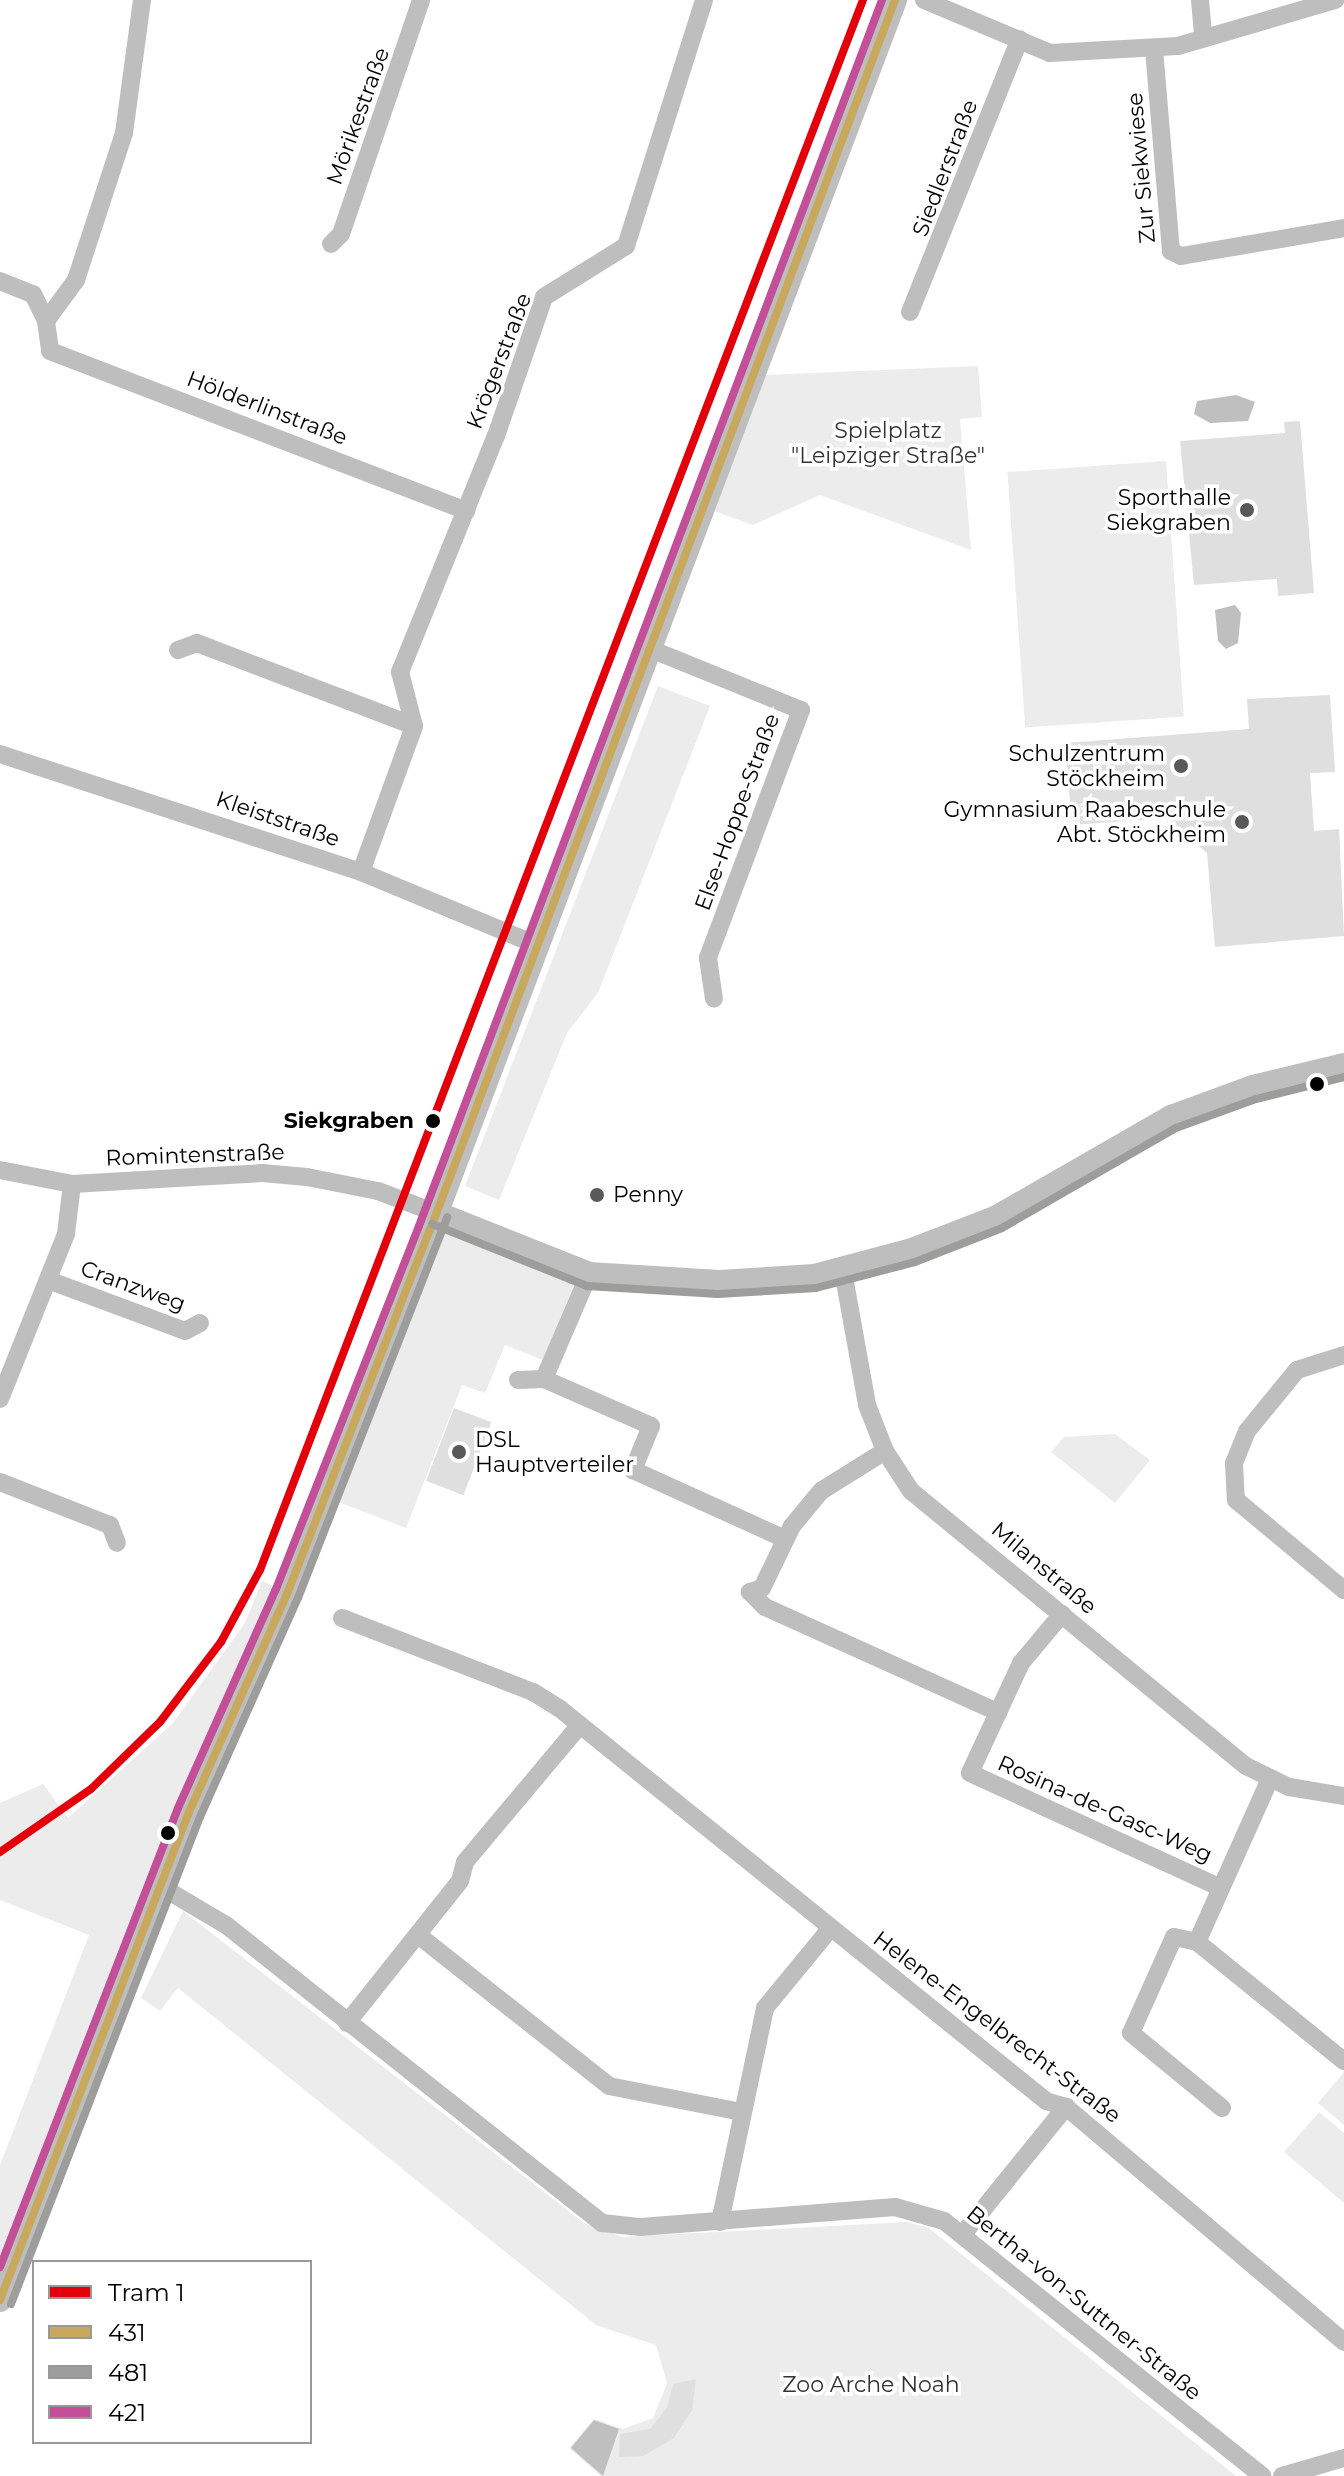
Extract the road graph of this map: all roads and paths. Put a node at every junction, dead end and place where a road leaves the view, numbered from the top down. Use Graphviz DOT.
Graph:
graph roads {
  1 [pos="142,0"];
  2 [pos="421,0"];
  3 [pos="704,0"];
  4 [pos="895,0"];
  5 [pos="924,0"];
  6 [pos="1200,0"];
  7 [pos="1335,0"];
  8 [pos="1203,37"];
  9 [pos="1020,39"];
  10 [pos="1154,49"];
  11 [pos="1344,228"];
  12 [pos="331,244"];
  13 [pos="0,281"];
  14 [pos="910,312"];
  15 [pos="46,321"];
  16 [pos="466,511"];
  17 [pos="648,648"];
  18 [pos="178,650"];
  19 [pos="414,726"];
  20 [pos="0,754"];
  21 [pos="361,872"];
  22 [pos="535,944"];
  23 [pos="714,999"];
  24 [pos="1344,1065"];
  25 [pos="0,1170"];
  26 [pos="72,1184"];
  27 [pos="436,1213"];
  28 [pos="843,1271"];
  29 [pos="589,1274"];
  30 [pos="48,1280"];
  31 [pos="200,1323"];
  32 [pos="1344,1355"];
  33 [pos="544,1379"];
  34 [pos="518,1380"];
  35 [pos="0,1399"];
  36 [pos="885,1451"];
  37 [pos="0,1482"];
  38 [pos="785,1539"];
  39 [pos="117,1543"];
  40 [pos="1344,1590"];
  41 [pos="1062,1614"];
  42 [pos="342,1618"];
  43 [pos="998,1712"];
  44 [pos="580,1725"];
  45 [pos="1270,1779"];
  46 [pos="1344,1796"];
  47 [pos="160,1886"];
  48 [pos="1221,1888"];
  49 [pos="830,1929"];
  50 [pos="418,1935"];
  51 [pos="1197,1942"];
  52 [pos="347,2023"];
  53 [pos="1344,2061"];
  54 [pos="1066,2107"];
  55 [pos="1222,2108"];
  56 [pos="741,2112"];
  57 [pos="720,2222"];
  58 [pos="963,2234"];
  59 [pos="0,2300"];
  60 [pos="1344,2342"];
  61 [pos="1344,2458"];
  62 [pos="1262,2476"];
  63 [pos="1282,2476"];
  1 -- 15 [label="street"];
  2 -- 12 [label="street, Mörikestraße"];
  3 -- 16 [label="street, Krögerstraße"];
  4 -- 17 [label="street"];
  5 -- 9 [label="street"];
  6 -- 8 [label="street"];
  7 -- 8 [label="street"];
  8 -- 10 [label="street"];
  9 -- 10 [label="street"];
  9 -- 14 [label="street, Siedlerstraße"];
  10 -- 11 [label="street, Zur Siekwiese"];
  13 -- 15 [label="street"];
  15 -- 16 [label="street, Hölderlinstraße"];
  16 -- 19 [label="street, Krögerstraße"];
  17 -- 22 [label="street"];
  17 -- 23 [label="street, Else-Hoppe-Straße"];
  18 -- 19 [label="street"];
  19 -- 21 [label="street"];
  20 -- 21 [label="street, Kleiststraße"];
  21 -- 22 [label="street, Kleiststraße"];
  22 -- 27 [label="street"];
  24 -- 28 [label="street"];
  25 -- 26 [label="street, Romintenstraße"];
  26 -- 27 [label="street, Romintenstraße"];
  26 -- 30 [label="street"];
  27 -- 29 [label="street"];
  27 -- 47 [label="street"];
  28 -- 29 [label="street"];
  28 -- 36 [label="street, Milanstraße"];
  29 -- 33 [label="street"];
  30 -- 31 [label="street, Cranzweg"];
  30 -- 35 [label="street"];
  32 -- 40 [label="street"];
  33 -- 34 [label="street"];
  33 -- 38 [label="street"];
  36 -- 38 [label="street"];
  36 -- 41 [label="street, Milanstraße"];
  37 -- 39 [label="street"];
  38 -- 43 [label="street"];
  41 -- 43 [label="street"];
  41 -- 45 [label="street, Milanstraße"];
  42 -- 44 [label="street, Helene-Engelbrecht-Straße"];
  43 -- 48 [label="street, Rosina-de-Gasc-Weg"];
  44 -- 49 [label="street, Helene-Engelbrecht-Straße"];
  44 -- 50 [label="street"];
  45 -- 46 [label="street, Milanstraße"];
  45 -- 48 [label="street"];
  47 -- 52 [label="street, Bertha-von-Suttner-Straße"];
  47 -- 59 [label="street"];
  48 -- 51 [label="street"];
  49 -- 54 [label="street, Helene-Engelbrecht-Straße"];
  49 -- 56 [label="street"];
  50 -- 52 [label="street"];
  50 -- 56 [label="street"];
  51 -- 53 [label="street"];
  51 -- 55 [label="street"];
  52 -- 57 [label="street, Bertha-von-Suttner-Straße"];
  54 -- 58 [label="street"];
  54 -- 60 [label="street, Helene-Engelbrecht-Straße"];
  56 -- 57 [label="street"];
  57 -- 58 [label="street, Bertha-von-Suttner-Straße"];
  58 -- 62 [label="street, Bertha-von-Suttner-Straße"];
  61 -- 63 [label="street"];
}
